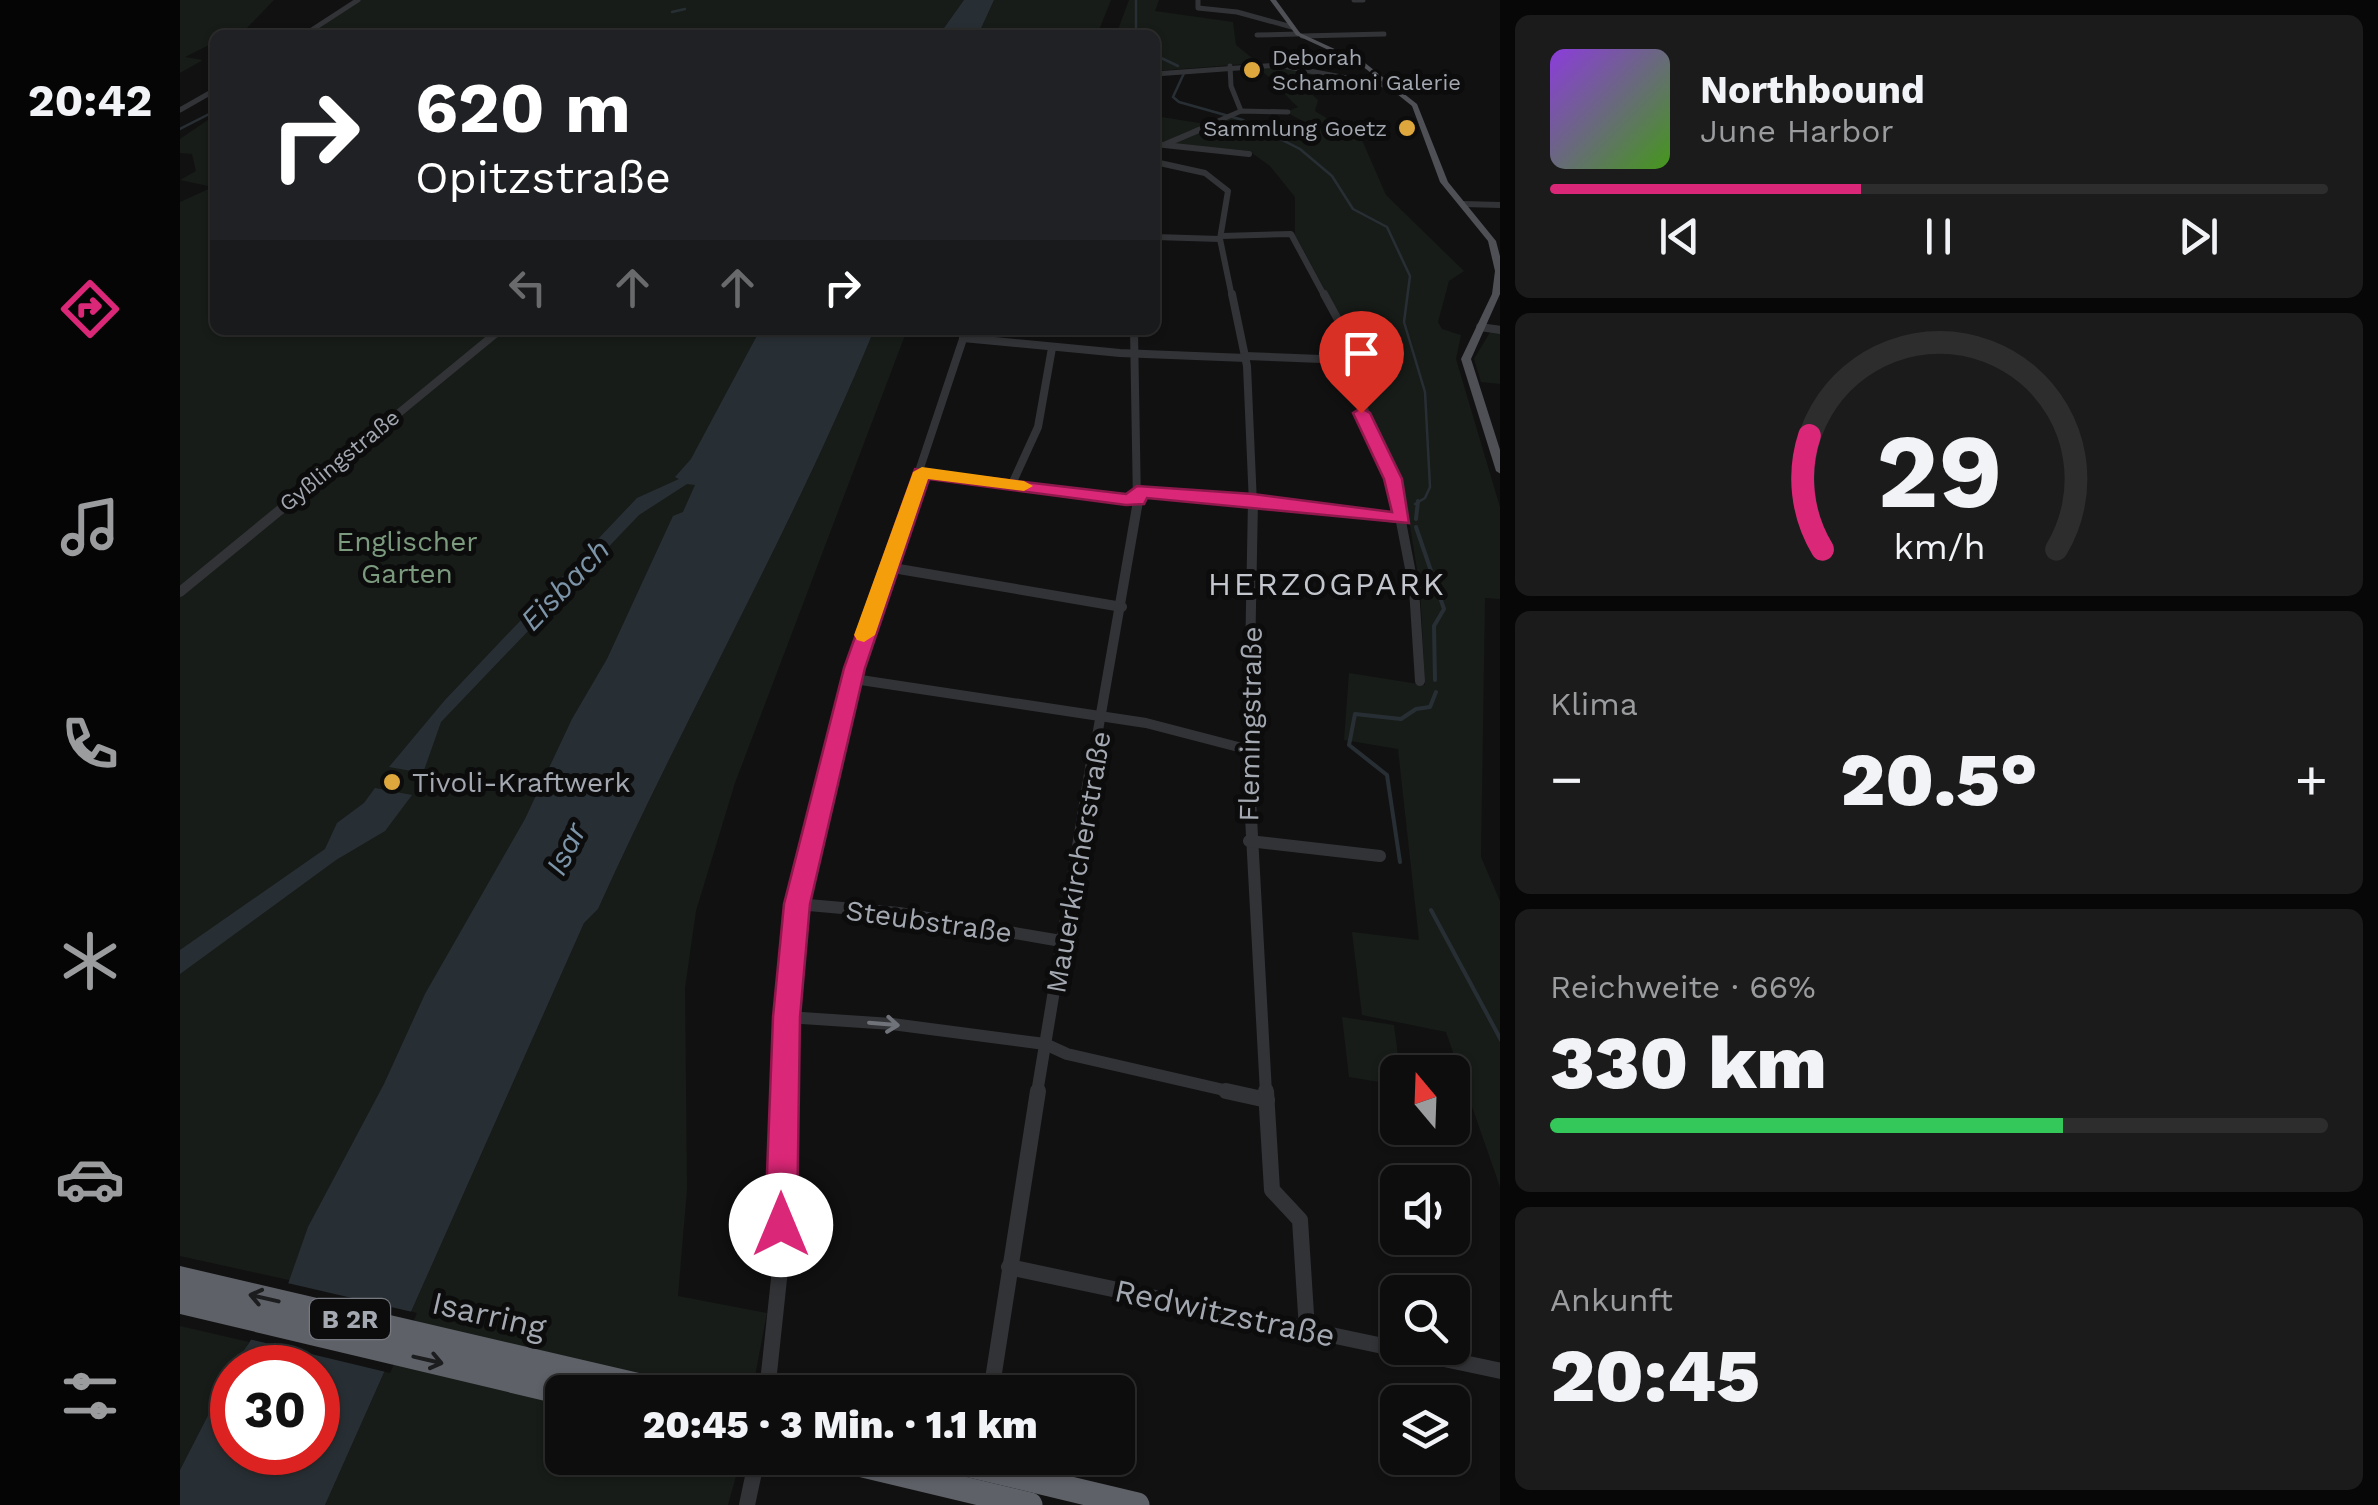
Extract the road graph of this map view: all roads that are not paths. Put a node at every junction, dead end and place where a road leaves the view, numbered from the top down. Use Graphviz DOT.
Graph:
graph roads {
  1 [pos="358,0"];
  2 [pos="1198,0"];
  3 [pos="1273,0"];
  4 [pos="1354,0"];
  5 [pos="1363,0"];
  6 [pos="1252,18"];
  7 [pos="312,30"];
  8 [pos="1297,33"];
  9 [pos="1384,34"];
  10 [pos="1230,66"];
  11 [pos="1160,73"];
  12 [pos="1389,86"];
  13 [pos="210,93"];
  14 [pos="180,102"];
  15 [pos="191,103"];
  16 [pos="180,110"];
  17 [pos="1240,110"];
  18 [pos="1288,112"];
  19 [pos="1160,144"];
  20 [pos="1166,144"];
  21 [pos="1249,154"];
  22 [pos="1160,163"];
  23 [pos="1462,204"];
  24 [pos="1500,204"];
  25 [pos="1160,237"];
  26 [pos="1221,238"];
  27 [pos="1480,327"];
  28 [pos="1500,330"];
  29 [pos="494,335"];
  30 [pos="964,335"];
  31 [pos="970,335"];
  32 [pos="1134,335"];
  33 [pos="1052,348"];
  34 [pos="1136,354"];
  35 [pos="1246,358"];
  36 [pos="1347,360"];
  37 [pos="1497,446"];
  38 [pos="1500,471"];
  39 [pos="922,472"];
  40 [pos="1012,484"];
  41 [pos="1138,496"];
  42 [pos="1253,499"];
  43 [pos="1403,519"];
  44 [pos="887,567"];
  45 [pos="180,592"];
  46 [pos="1122,607"];
  47 [pos="854,679"];
  48 [pos="1420,681"];
  49 [pos="1104,716"];
  50 [pos="1246,749"];
  51 [pos="1249,840"];
  52 [pos="1380,856"];
  53 [pos="797,904"];
  54 [pos="1062,941"];
  55 [pos="786,1017"];
  56 [pos="1046,1044"];
  57 [pos="1267,1100"];
  58 [pos="1009,1267"];
  59 [pos="180,1278"];
  60 [pos="180,1301"];
  61 [pos="1307,1330"];
  62 [pos="492,1363"];
  63 [pos="1500,1371"];
  64 [pos="564,1375"];
  65 [pos="769,1375"];
  66 [pos="993,1375"];
  67 [pos="545,1384"];
  68 [pos="753,1475"];
  69 [pos="905,1475"];
  70 [pos="980,1475"];
  71 [pos="1012,1475"];
  72 [pos="747,1505"];
  73 [pos="976,1505"];
  74 [pos="1030,1505"];
  75 [pos="1137,1505"];
  1 -- 7 [label="street"];
  2 -- 6 [label="street"];
  3 -- 8 [label="main road"];
  4 -- 5 [label="street"];
  6 -- 8 [label="street"];
  6 -- 8 [label="street"];
  8 -- 9 [label="street"];
  8 -- 12 [label="main road"];
  10 -- 11 [label="street"];
  10 -- 12 [label="street"];
  10 -- 17 [label="street"];
  12 -- 23 [label="main road"];
  13 -- 15 [label="street"];
  14 -- 15 [label="street"];
  15 -- 16 [label="street"];
  17 -- 18 [label="street"];
  17 -- 20 [label="street"];
  19 -- 20 [label="street"];
  20 -- 21 [label="street"];
  22 -- 26 [label="street, Flemingstraße"];
  23 -- 24 [label="street"];
  23 -- 27 [label="main road"];
  25 -- 26 [label="street"];
  26 -- 35 [label="street, Flemingstraße"];
  26 -- 36 [label="street"];
  27 -- 28 [label="street"];
  27 -- 37 [label="main road"];
  29 -- 45 [label="street, Gyßlingstraße"];
  30 -- 39 [label="street"];
  31 -- 33 [label="street"];
  32 -- 34 [label="street, Mauerkircherstraße"];
  33 -- 34 [label="street"];
  33 -- 40 [label="street"];
  34 -- 35 [label="street"];
  34 -- 41 [label="street, Mauerkircherstraße"];
  35 -- 36 [label="street"];
  35 -- 42 [label="street, Flemingstraße"];
  36 -- 43 [label="street"];
  37 -- 38 [label="main road"];
  39 -- 40 [label="street"];
  39 -- 44 [label="street"];
  40 -- 41 [label="street"];
  41 -- 42 [label="street"];
  41 -- 46 [label="street, Mauerkircherstraße"];
  42 -- 43 [label="street"];
  42 -- 50 [label="street, Flemingstraße"];
  43 -- 48 [label="street"];
  44 -- 46 [label="street"];
  44 -- 47 [label="street"];
  46 -- 49 [label="street, Mauerkircherstraße"];
  47 -- 49 [label="street"];
  47 -- 53 [label="street"];
  49 -- 50 [label="street"];
  49 -- 54 [label="street, Mauerkircherstraße"];
  50 -- 51 [label="street, Flemingstraße"];
  51 -- 52 [label="street"];
  51 -- 57 [label="street, Flemingstraße"];
  53 -- 54 [label="street, Steubstraße"];
  53 -- 55 [label="street"];
  54 -- 56 [label="street, Mauerkircherstraße"];
  55 -- 56 [label="street, one-way"];
  55 -- 65 [label="street"];
  56 -- 57 [label="street"];
  56 -- 58 [label="street, Mauerkircherstraße"];
  57 -- 61 [label="street, Flemingstraße"];
  58 -- 61 [label="street, Redwitzstraße"];
  58 -- 66 [label="street, Mauerkircherstraße"];
  62 -- 59 [label="highway, Isarring / B 2R, one-way"];
  60 -- 62 [label="highway, Isarring / B 2R, one-way"];
  61 -- 63 [label="street, Redwitzstraße"];
  62 -- 64 [label="highway, Isarring / B 2R"];
  62 -- 67 [label="highway, Isarring / B 2R"];
  68 -- 72 [label="street"];
  69 -- 74 [label="highway, bridge"];
  70 -- 73 [label="street"];
  71 -- 75 [label="highway, bridge"];
}
